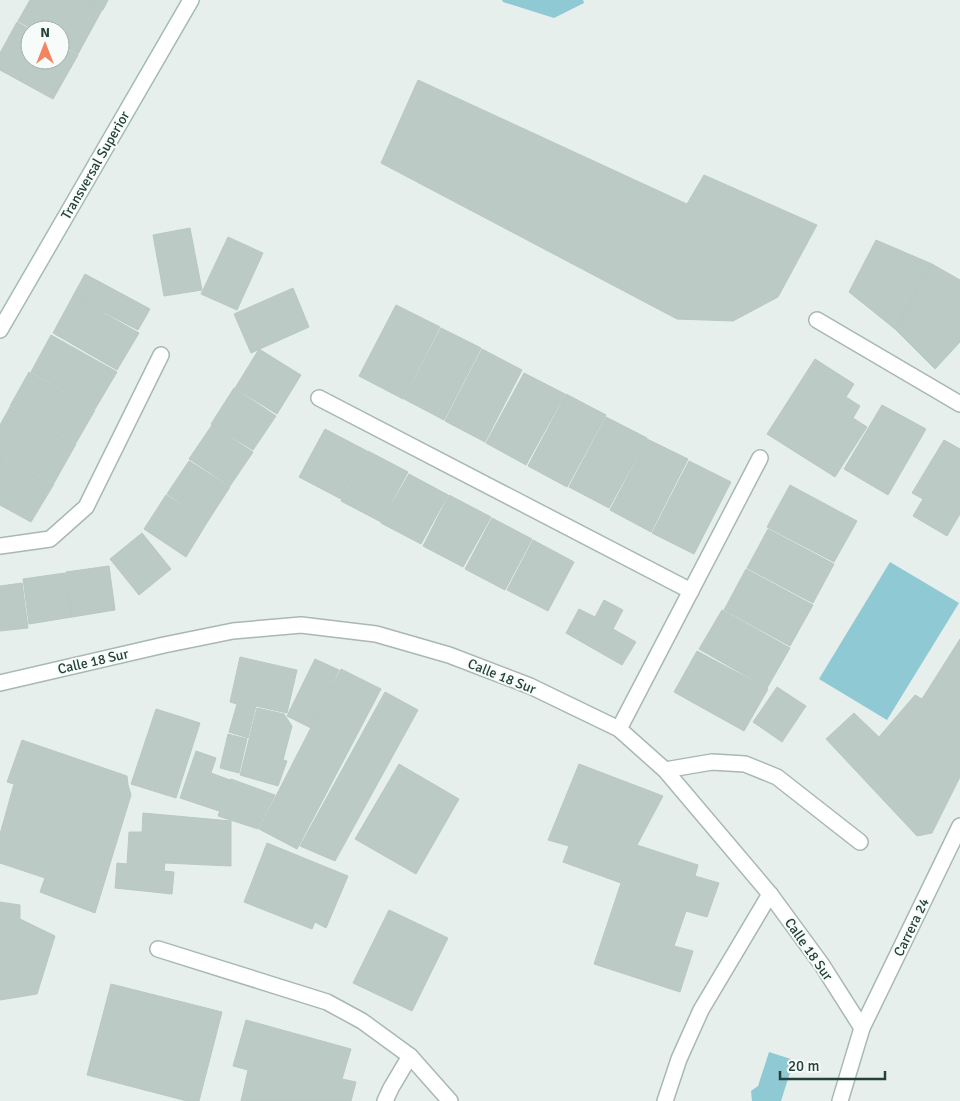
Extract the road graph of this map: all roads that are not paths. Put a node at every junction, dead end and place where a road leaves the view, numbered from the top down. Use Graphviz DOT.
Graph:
graph roads {
  1 [pos="191,0"];
  2 [pos="817,320"];
  3 [pos="0,330"];
  4 [pos="161,355"];
  5 [pos="319,398"];
  6 [pos="960,404"];
  7 [pos="760,458"];
  8 [pos="0,546"];
  9 [pos="691,591"];
  10 [pos="0,683"];
  11 [pos="619,729"];
  12 [pos="665,770"];
  13 [pos="960,826"];
  14 [pos="860,842"];
  15 [pos="770,894"];
  16 [pos="158,949"];
  17 [pos="862,1028"];
  18 [pos="410,1056"];
  19 [pos="385,1101"];
  20 [pos="450,1101"];
  21 [pos="665,1101"];
  22 [pos="840,1101"];
  1 -- 3 [label="street, Transversal Superior"];
  2 -- 6 [label="street"];
  4 -- 8 [label="street"];
  5 -- 9 [label="street"];
  7 -- 9 [label="street"];
  9 -- 11 [label="street"];
  10 -- 11 [label="street, Calle 18 Sur"];
  11 -- 12 [label="street, Calle 18 Sur"];
  12 -- 14 [label="street"];
  12 -- 15 [label="street, Calle 18 Sur"];
  13 -- 17 [label="street, Carrera 24"];
  15 -- 17 [label="street, Calle 18 Sur"];
  15 -- 21 [label="street"];
  16 -- 18 [label="street"];
  17 -- 22 [label="street, Carrera 24"];
  18 -- 19 [label="street"];
  18 -- 20 [label="street"];
}
